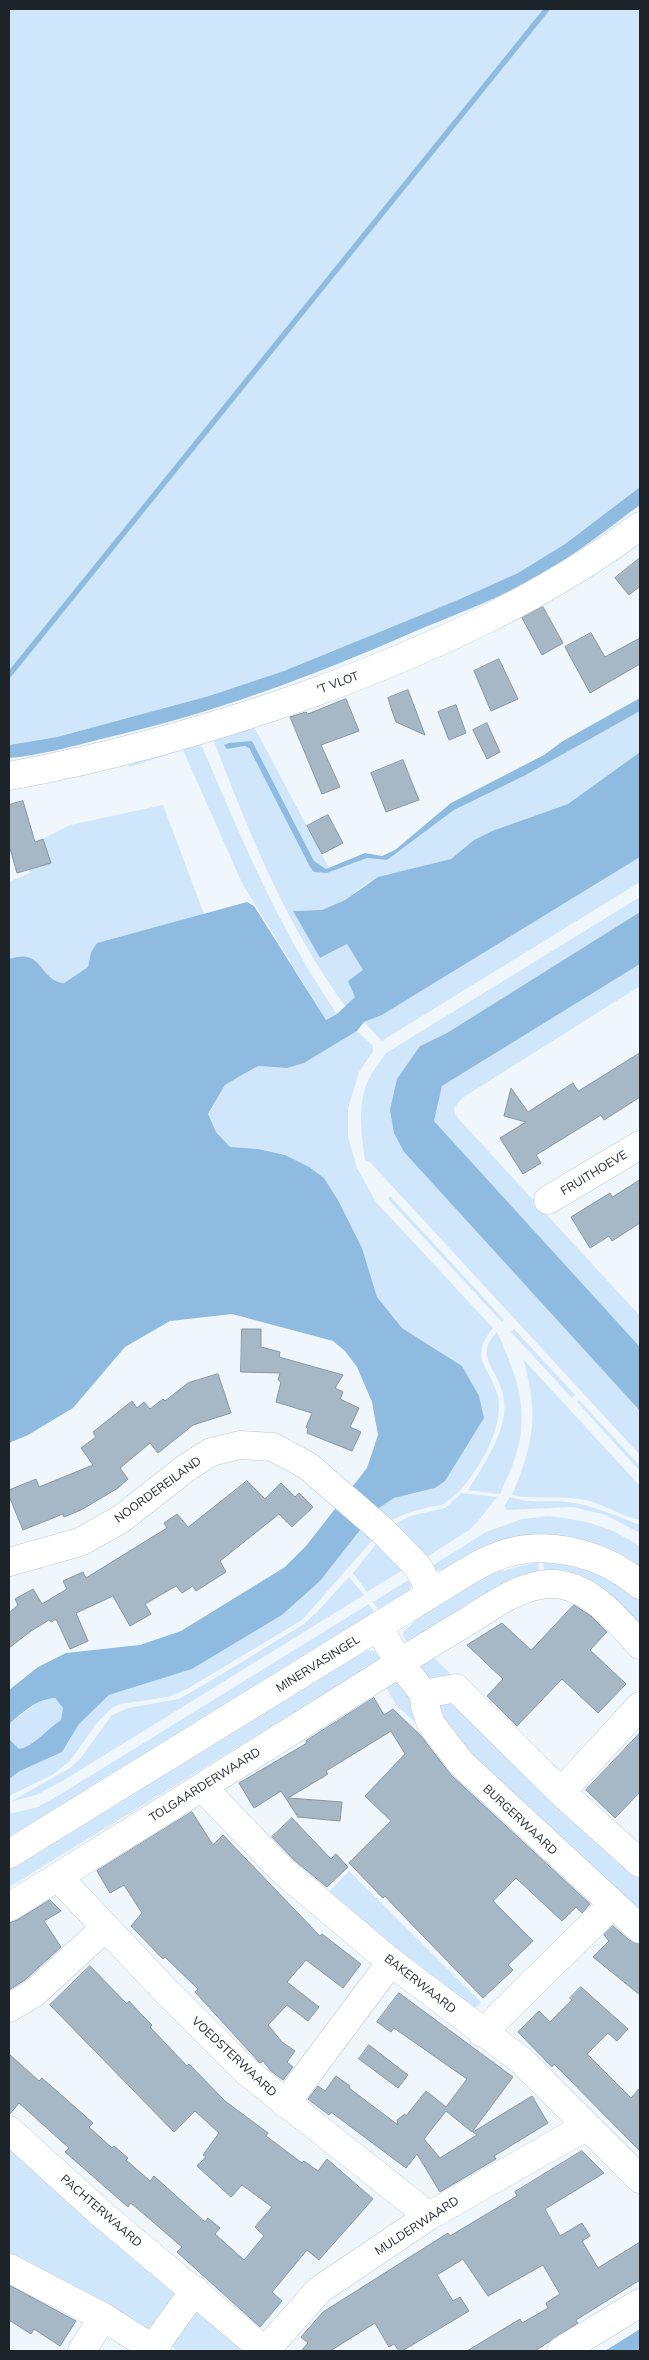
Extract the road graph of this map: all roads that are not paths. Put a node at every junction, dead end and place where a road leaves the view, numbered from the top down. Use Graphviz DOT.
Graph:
graph roads {
  1 [pos="640,526"];
  2 [pos="9,776"];
  3 [pos="640,1145"];
  4 [pos="548,1200"];
  5 [pos="9,1562"];
  6 [pos="640,1585"];
  7 [pos="432,1593"];
  8 [pos="378,1627"];
  9 [pos="640,1645"];
  10 [pos="400,1662"];
  11 [pos="424,1694"];
  12 [pos="640,1706"];
  13 [pos="202,1787"];
  14 [pos="561,1792"];
  15 [pos="9,1854"];
  16 [pos="640,1863"];
  17 [pos="58,1877"];
  18 [pos="612,1905"];
  19 [pos="9,1907"];
  20 [pos="105,1928"];
  21 [pos="640,1929"];
  22 [pos="391,1962"];
  23 [pos="9,2008"];
  24 [pos="482,2033"];
  25 [pos="285,2104"];
  26 [pos="587,2126"];
  27 [pos="9,2130"];
  28 [pos="640,2179"];
  29 [pos="429,2216"];
  30 [pos="9,2268"];
  31 [pos="194,2290"];
  32 [pos="640,2303"];
  33 [pos="103,2317"];
  34 [pos="155,2350"];
  35 [pos="82,2351"];
  36 [pos="265,2351"];
  37 [pos="561,2351"];
  1 -- 2 [label="street, 'T VLOT"];
  3 -- 4 [label="street, FRUITHOEVE"];
  5 -- 7 [label="street, NOORDEREILAND"];
  6 -- 7 [label="street, MINERVASINGEL"];
  7 -- 8 [label="street, MINERVASINGEL"];
  8 -- 10 [label="street, BURGERWAARD"];
  8 -- 15 [label="street, MINERVASINGEL"];
  9 -- 10 [label="street, TOLGAARDERWAARD"];
  10 -- 11 [label="street, BURGERWAARD"];
  10 -- 13 [label="street, TOLGAARDERWAARD"];
  11 -- 14 [label="street"];
  11 -- 18 [label="street, BURGERWAARD"];
  12 -- 14 [label="street"];
  13 -- 17 [label="street, TOLGAARDERWAARD"];
  13 -- 22 [label="street, BAKERWAARD"];
  14 -- 16 [label="street"];
  17 -- 19 [label="street, TOLGAARDERWAARD"];
  17 -- 20 [label="street, VOEDSTERWAARD"];
  18 -- 21 [label="street, BURGERWAARD"];
  18 -- 24 [label="street"];
  20 -- 23 [label="street"];
  20 -- 25 [label="street, VOEDSTERWAARD"];
  22 -- 24 [label="street, BAKERWAARD"];
  22 -- 25 [label="street"];
  24 -- 26 [label="street, BAKERWAARD"];
  25 -- 29 [label="street, VOEDSTERWAARD"];
  26 -- 28 [label="street, BAKERWAARD"];
  26 -- 29 [label="street, MULDERWAARD"];
  27 -- 31 [label="street, PACHTERWAARD"];
  29 -- 36 [label="street, MULDERWAARD"];
  30 -- 33 [label="street"];
  31 -- 34 [label="street"];
  31 -- 36 [label="street, PACHTERWAARD"];
  32 -- 37 [label="street"];
  33 -- 34 [label="street"];
  33 -- 35 [label="street"];
}
